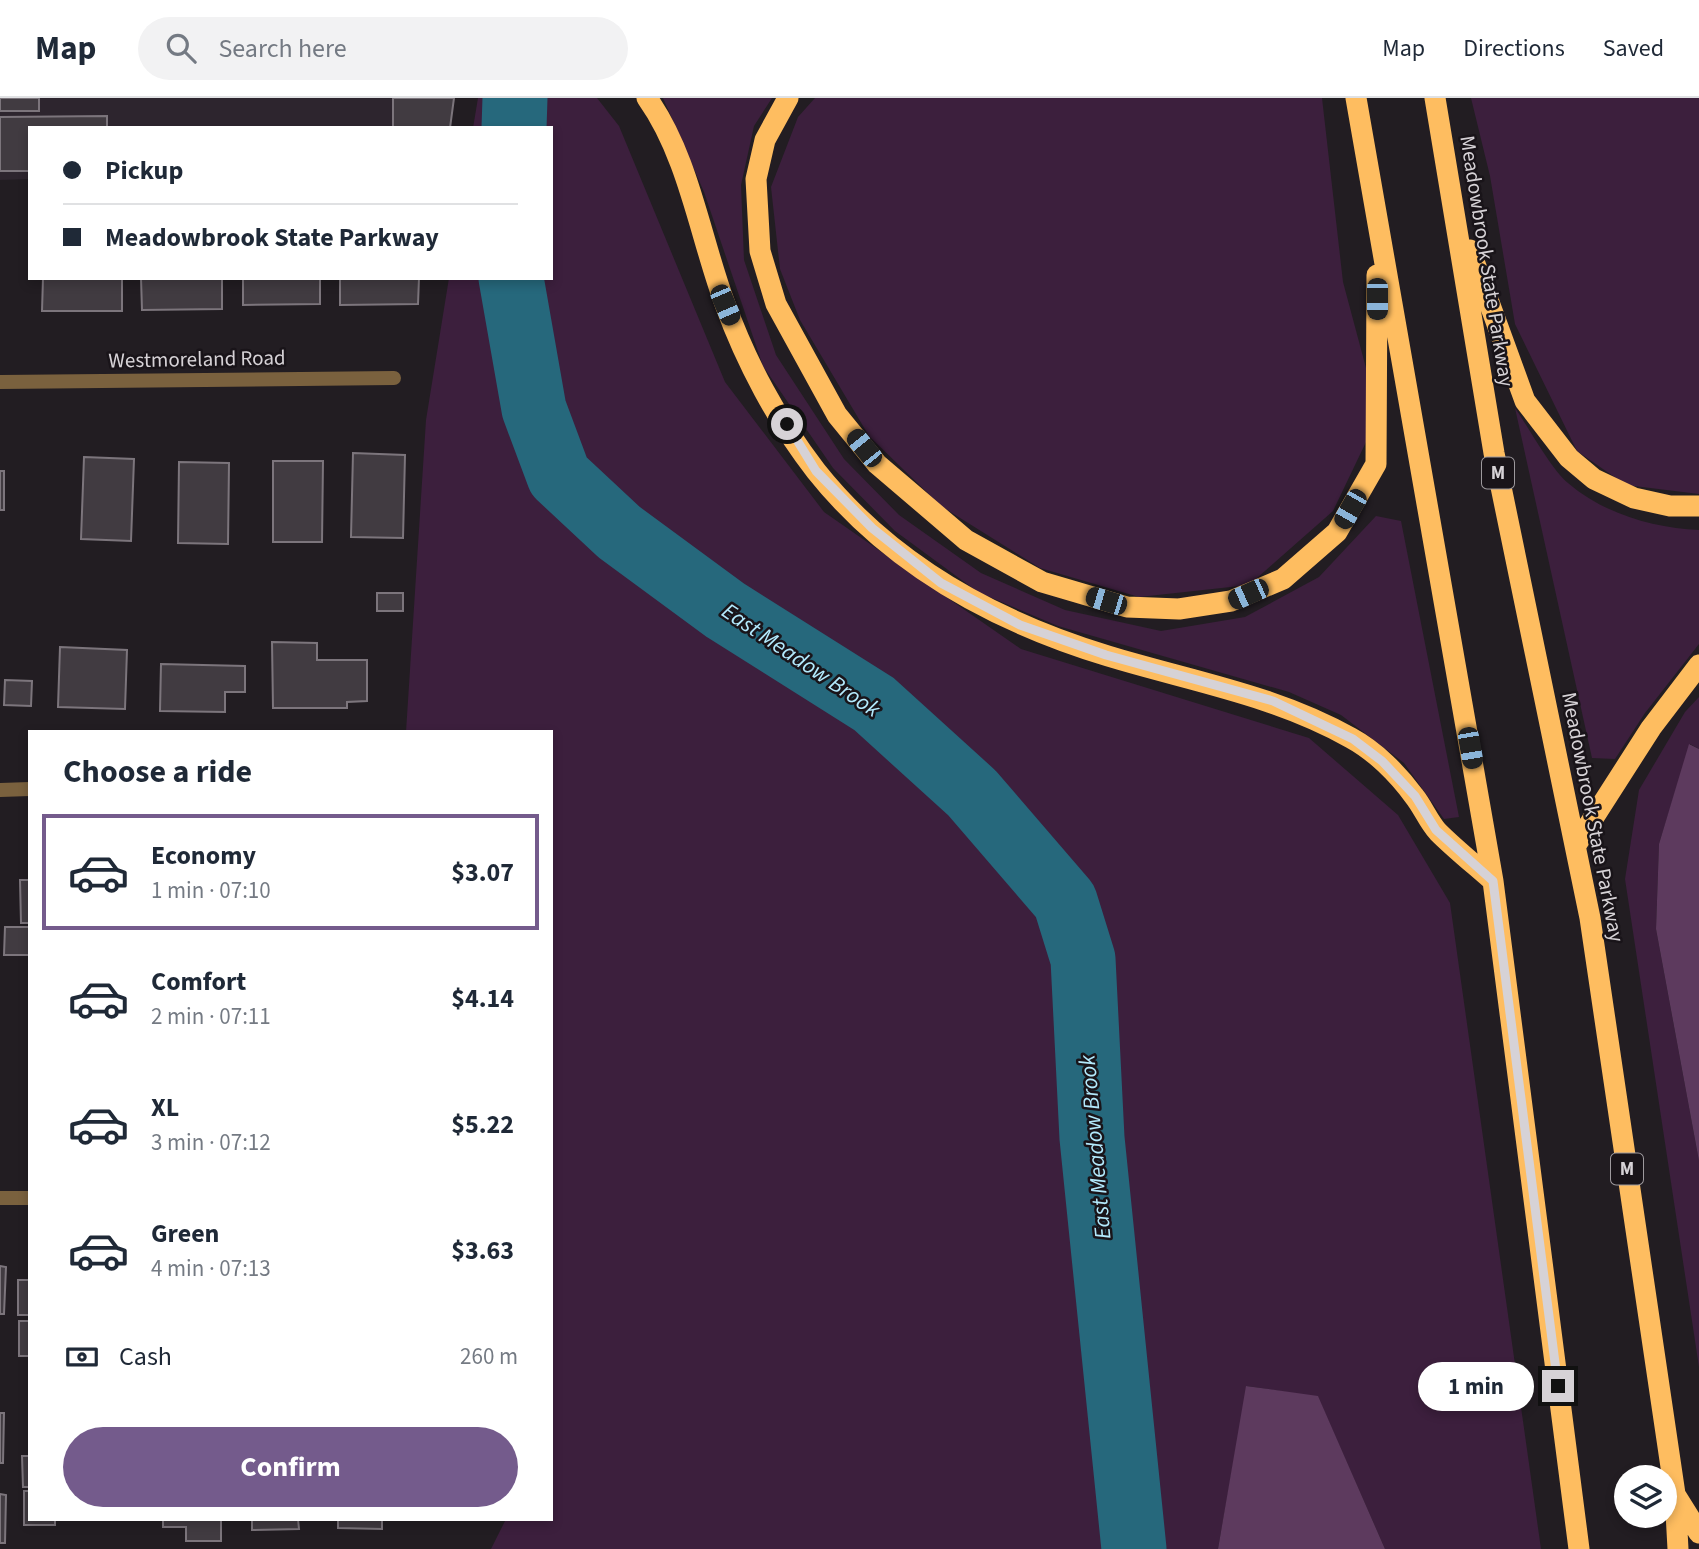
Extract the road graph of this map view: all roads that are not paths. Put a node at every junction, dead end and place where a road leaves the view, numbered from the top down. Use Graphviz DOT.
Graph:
graph roads {
  1 [pos="647,98"];
  2 [pos="788,98"];
  3 [pos="1356,98"];
  4 [pos="1434,98"];
  5 [pos="1452,200"];
  6 [pos="1377,216"];
  7 [pos="394,378"];
  8 [pos="0,382"];
  9 [pos="1699,506"];
  10 [pos="1699,665"];
  11 [pos="28,789"];
  12 [pos="0,790"];
  13 [pos="1576,845"];
  14 [pos="1493,881"];
  15 [pos="0,1198"];
  16 [pos="28,1198"];
  17 [pos="1671,1465"];
  18 [pos="1677,1497"];
  19 [pos="1677,1528"];
  20 [pos="1699,1533"];
  21 [pos="1579,1549"];
  22 [pos="1678,1549"];
  1 -- 14 [label="highway"];
  2 -- 6 [label="highway"];
  3 -- 6 [label="highway"];
  4 -- 5 [label="highway, Meadowbrook State Parkway / M"];
  5 -- 9 [label="highway"];
  5 -- 13 [label="highway, Meadowbrook State Parkway / M"];
  6 -- 14 [label="highway"];
  7 -- 8 [label="street, Westmoreland Road"];
  10 -- 13 [label="highway"];
  11 -- 12 [label="street"];
  13 -- 17 [label="highway, Meadowbrook State Parkway / M"];
  14 -- 21 [label="highway"];
  15 -- 16 [label="street"];
  18 -- 20 [label="highway"];
  19 -- 22 [label="highway, Meadowbrook State Parkway / M"];
}
